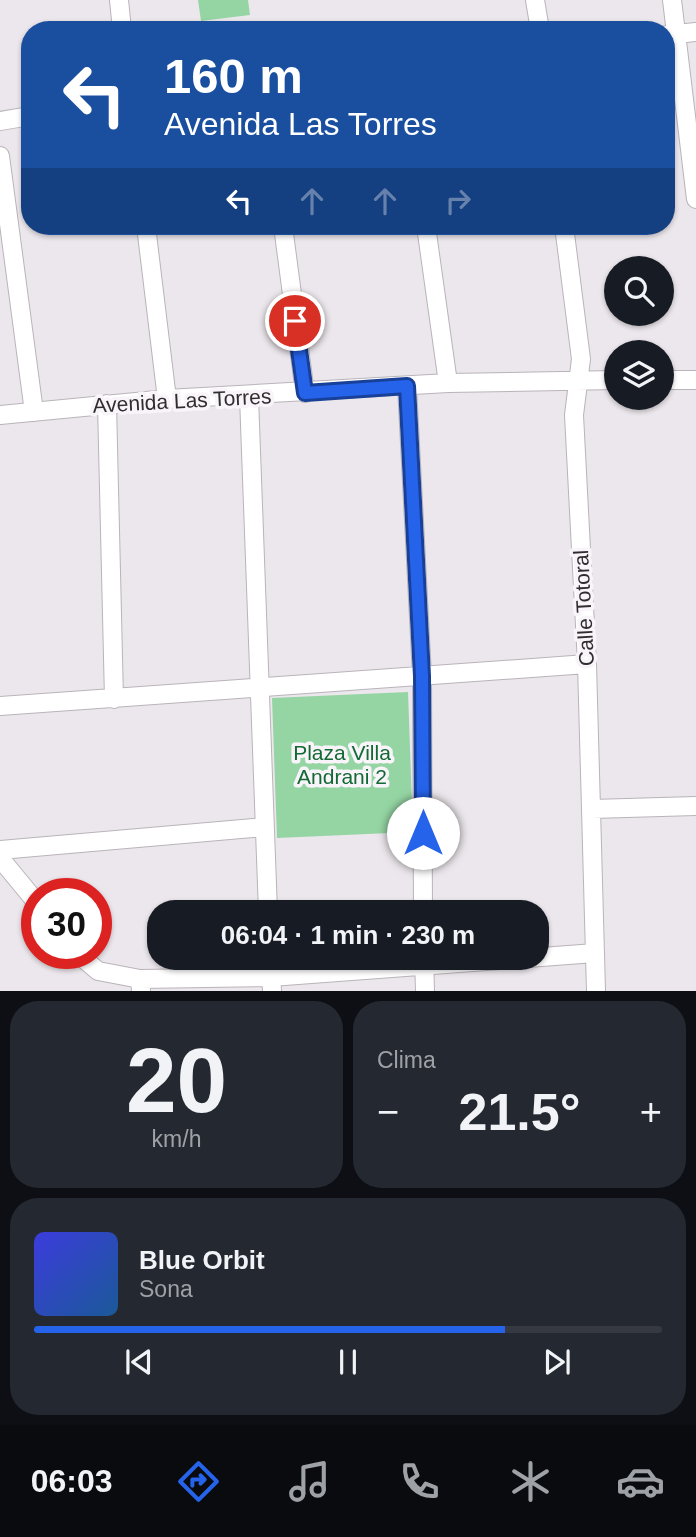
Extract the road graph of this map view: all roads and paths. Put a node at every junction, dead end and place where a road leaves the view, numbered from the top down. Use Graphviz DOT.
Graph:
graph roads {
  1 [pos="119,0"];
  2 [pos="535,0"];
  3 [pos="672,0"];
  4 [pos="121,21"];
  5 [pos="538,21"];
  6 [pos="680,33"];
  7 [pos="21,118"];
  8 [pos="0,121"];
  9 [pos="0,156"];
  10 [pos="696,199"];
  11 [pos="147,235"];
  12 [pos="284,235"];
  13 [pos="427,235"];
  14 [pos="566,235"];
  15 [pos="578,380"];
  16 [pos="604,380"];
  17 [pos="674,380"];
  18 [pos="696,380"];
  19 [pos="448,383"];
  20 [pos="407,386"];
  21 [pos="305,393"];
  22 [pos="249,397"];
  23 [pos="167,399"];
  24 [pos="107,404"];
  25 [pos="34,412"];
  26 [pos="0,415"];
  27 [pos="587,664"];
  28 [pos="422,676"];
  29 [pos="261,688"];
  30 [pos="114,699"];
  31 [pos="0,706"];
  32 [pos="696,806"];
  33 [pos="592,809"];
  34 [pos="264,827"];
  35 [pos="0,850"];
  36 [pos="0,858"];
  37 [pos="21,883"];
  38 [pos="267,900"];
  39 [pos="424,900"];
  40 [pos="595,953"];
  41 [pos="549,955"];
  42 [pos="95,969"];
  43 [pos="369,970"];
  44 [pos="424,970"];
  45 [pos="272,984"];
  46 [pos="141,985"];
  47 [pos="425,991"];
  48 [pos="596,991"];
  1 -- 4 [label="street"];
  2 -- 5 [label="street"];
  3 -- 6 [label="street"];
  6 -- 10 [label="street"];
  7 -- 8 [label="street"];
  9 -- 25 [label="street"];
  11 -- 23 [label="street"];
  12 -- 21 [label="street"];
  13 -- 19 [label="street"];
  14 -- 15 [label="street, Calle Totoral"];
  15 -- 16 [label="street, Avenida Las Torres"];
  15 -- 19 [label="street, Avenida Las Torres"];
  15 -- 27 [label="street, Calle Totoral"];
  17 -- 18 [label="street"];
  19 -- 20 [label="street, Avenida Las Torres"];
  20 -- 21 [label="street, Avenida Las Torres"];
  20 -- 28 [label="street"];
  21 -- 22 [label="street, Avenida Las Torres"];
  22 -- 23 [label="street, Avenida Las Torres"];
  22 -- 29 [label="street"];
  23 -- 24 [label="street, Avenida Las Torres"];
  24 -- 25 [label="street, Avenida Las Torres"];
  24 -- 30 [label="street"];
  25 -- 26 [label="street, Avenida Las Torres"];
  27 -- 28 [label="street"];
  27 -- 33 [label="street, Calle Totoral"];
  28 -- 29 [label="street"];
  28 -- 39 [label="street"];
  29 -- 30 [label="street"];
  29 -- 34 [label="street"];
  30 -- 31 [label="street"];
  32 -- 33 [label="street"];
  33 -- 40 [label="street, Calle Totoral"];
  34 -- 35 [label="street"];
  34 -- 38 [label="street"];
  36 -- 37 [label="street"];
  40 -- 41 [label="street"];
  40 -- 48 [label="street, Calle Totoral"];
  42 -- 46 [label="street"];
  43 -- 45 [label="street"];
  44 -- 47 [label="street"];
  45 -- 46 [label="street"];
}
